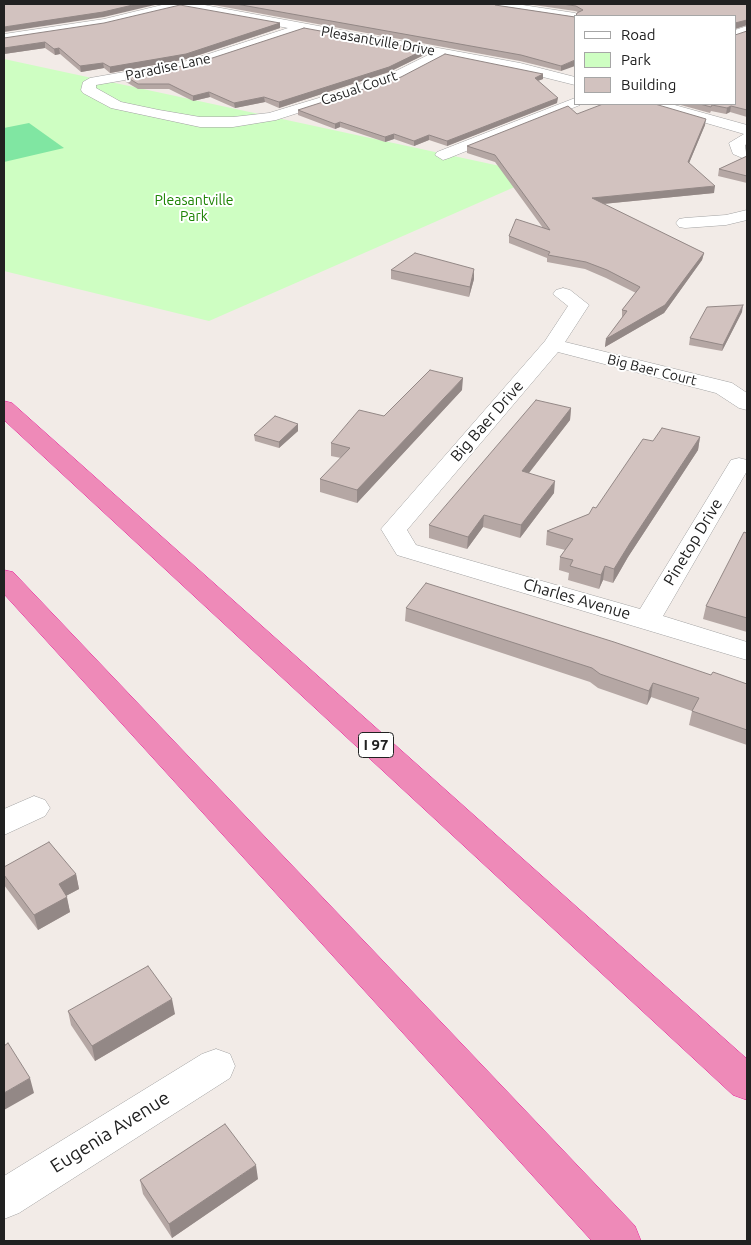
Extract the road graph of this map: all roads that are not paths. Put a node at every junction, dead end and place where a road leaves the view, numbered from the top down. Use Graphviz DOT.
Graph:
graph roads {
  1 [pos="180,4"];
  2 [pos="495,4"];
  3 [pos="574,17"];
  4 [pos="302,27"];
  5 [pos="4,38"];
  6 [pos="443,53"];
  7 [pos="574,81"];
  8 [pos="90,82"];
  9 [pos="574,102"];
  10 [pos="660,105"];
  11 [pos="747,130"];
  12 [pos="747,138"];
  13 [pos="443,155"];
  14 [pos="747,155"];
  15 [pos="747,215"];
  16 [pos="686,223"];
  17 [pos="563,294"];
  18 [pos="554,345"];
  19 [pos="747,403"];
  20 [pos="4,408"];
  21 [pos="739,465"];
  22 [pos="406,550"];
  23 [pos="4,578"];
  24 [pos="647,620"];
  25 [pos="747,651"];
  26 [pos="34,808"];
  27 [pos="4,823"];
  28 [pos="216,1066"];
  29 [pos="747,1083"];
  30 [pos="4,1199"];
  31 [pos="620,1241"];
  1 -- 4 [label="street, Pleasantville Drive"];
  1 -- 5 [label="street"];
  2 -- 3 [label="street"];
  4 -- 6 [label="street, Pleasantville Drive"];
  4 -- 8 [label="street, Paradise Lane"];
  6 -- 7 [label="street, Pleasantville Drive"];
  6 -- 8 [label="street, Casual Court"];
  9 -- 13 [label="street"];
  10 -- 11 [label="street"];
  12 -- 14 [label="street"];
  15 -- 16 [label="street"];
  17 -- 18 [label="street, Big Baer Drive"];
  18 -- 19 [label="street, Big Baer Court"];
  18 -- 22 [label="street, Big Baer Drive"];
  20 -- 29 [label="highway, I 97"];
  21 -- 24 [label="street, Pinetop Drive"];
  22 -- 24 [label="street, Charles Avenue"];
  23 -- 31 [label="highway"];
  24 -- 25 [label="street, Charles Avenue"];
  26 -- 27 [label="street"];
  28 -- 30 [label="street, Eugenia Avenue"];
}
